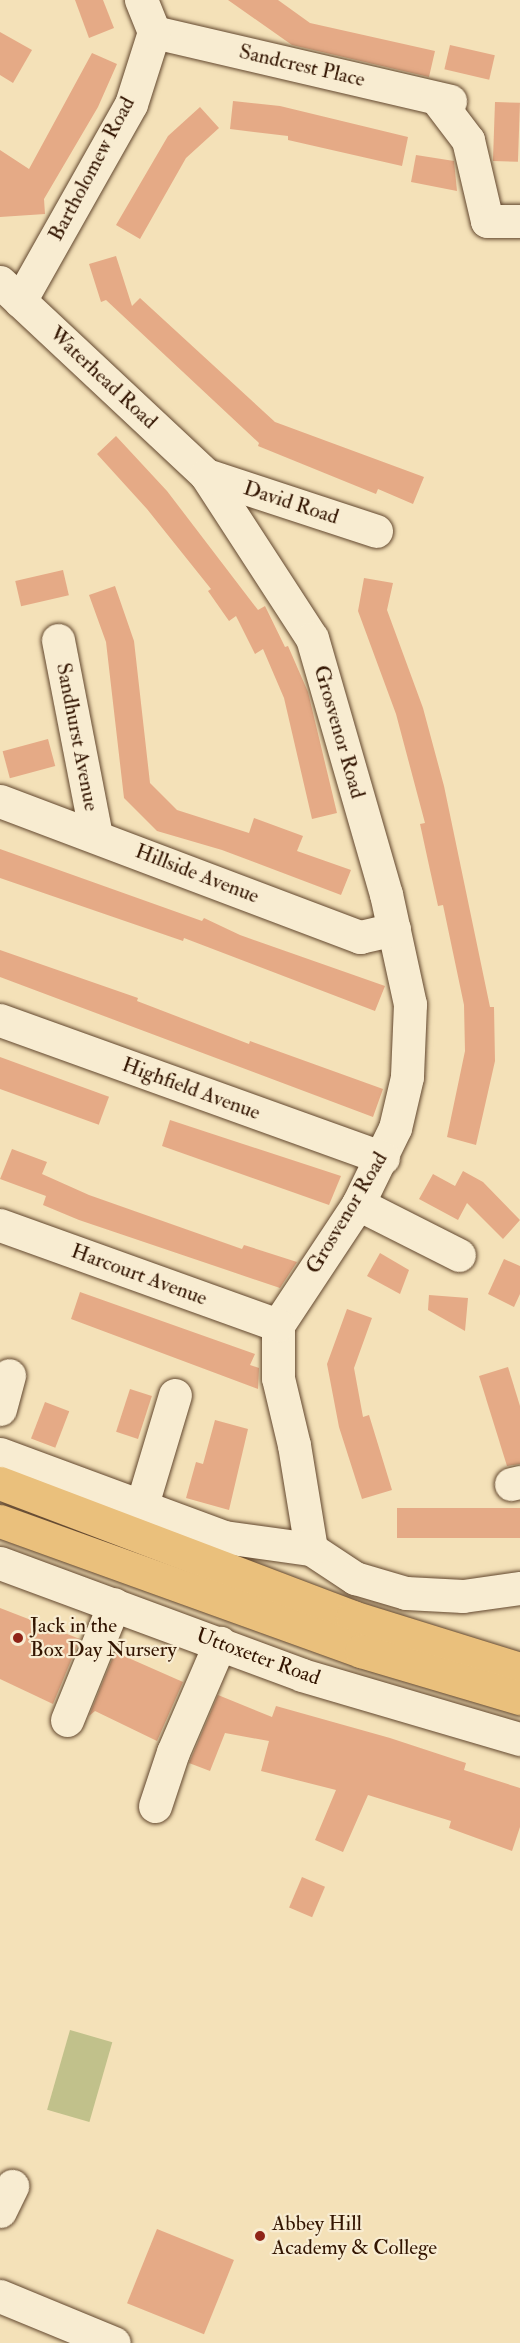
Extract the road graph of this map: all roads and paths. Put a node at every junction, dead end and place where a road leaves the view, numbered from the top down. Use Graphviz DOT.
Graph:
graph roads {
  1 [pos="141,0"];
  2 [pos="154,32"];
  3 [pos="520,222"];
  4 [pos="10,292"];
  5 [pos="206,475"];
  6 [pos="376,531"];
  7 [pos="58,640"];
  8 [pos="0,801"];
  9 [pos="96,835"];
  10 [pos="394,929"];
  11 [pos="0,1020"];
  12 [pos="383,1158"];
  13 [pos="358,1204"];
  14 [pos="0,1225"];
  15 [pos="459,1255"];
  16 [pos="278,1325"];
  17 [pos="9,1375"];
  18 [pos="175,1395"];
  19 [pos="0,1409"];
  20 [pos="0,1454"];
  21 [pos="0,1483"];
  22 [pos="141,1508"];
  23 [pos="0,1521"];
  24 [pos="311,1549"];
  25 [pos="0,1563"];
  26 [pos="520,1588"];
  27 [pos="114,1604"];
  28 [pos="220,1643"];
  29 [pos="520,1669"];
  30 [pos="520,1698"];
  31 [pos="67,1720"];
  32 [pos="520,1739"];
  33 [pos="155,1806"];
  34 [pos="0,2296"];
  35 [pos="114,2343"];
  1 -- 2 [label="street"];
  2 -- 3 [label="street, Sandcrest Place"];
  2 -- 4 [label="street, Bartholomew Road"];
  4 -- 5 [label="street, Waterhead Road"];
  5 -- 6 [label="street, David Road"];
  5 -- 10 [label="street, Grosvenor Road"];
  7 -- 9 [label="street, Sandhurst Avenue"];
  8 -- 9 [label="street, Hillside Avenue"];
  9 -- 10 [label="street, Hillside Avenue"];
  10 -- 12 [label="street, Grosvenor Road"];
  11 -- 12 [label="street, Highfield Avenue"];
  12 -- 13 [label="street, Grosvenor Road"];
  13 -- 15 [label="street"];
  13 -- 16 [label="street, Grosvenor Road"];
  14 -- 16 [label="street, Harcourt Avenue"];
  16 -- 24 [label="street"];
  17 -- 19 [label="street"];
  18 -- 22 [label="street"];
  20 -- 22 [label="street"];
  21 -- 29 [label="highway"];
  22 -- 24 [label="street"];
  23 -- 30 [label="highway"];
  24 -- 26 [label="street"];
  25 -- 27 [label="street, Uttoxeter Road"];
  27 -- 28 [label="street, Uttoxeter Road"];
  27 -- 31 [label="street"];
  28 -- 32 [label="street, Uttoxeter Road"];
  28 -- 33 [label="street"];
  34 -- 35 [label="street"];
}
